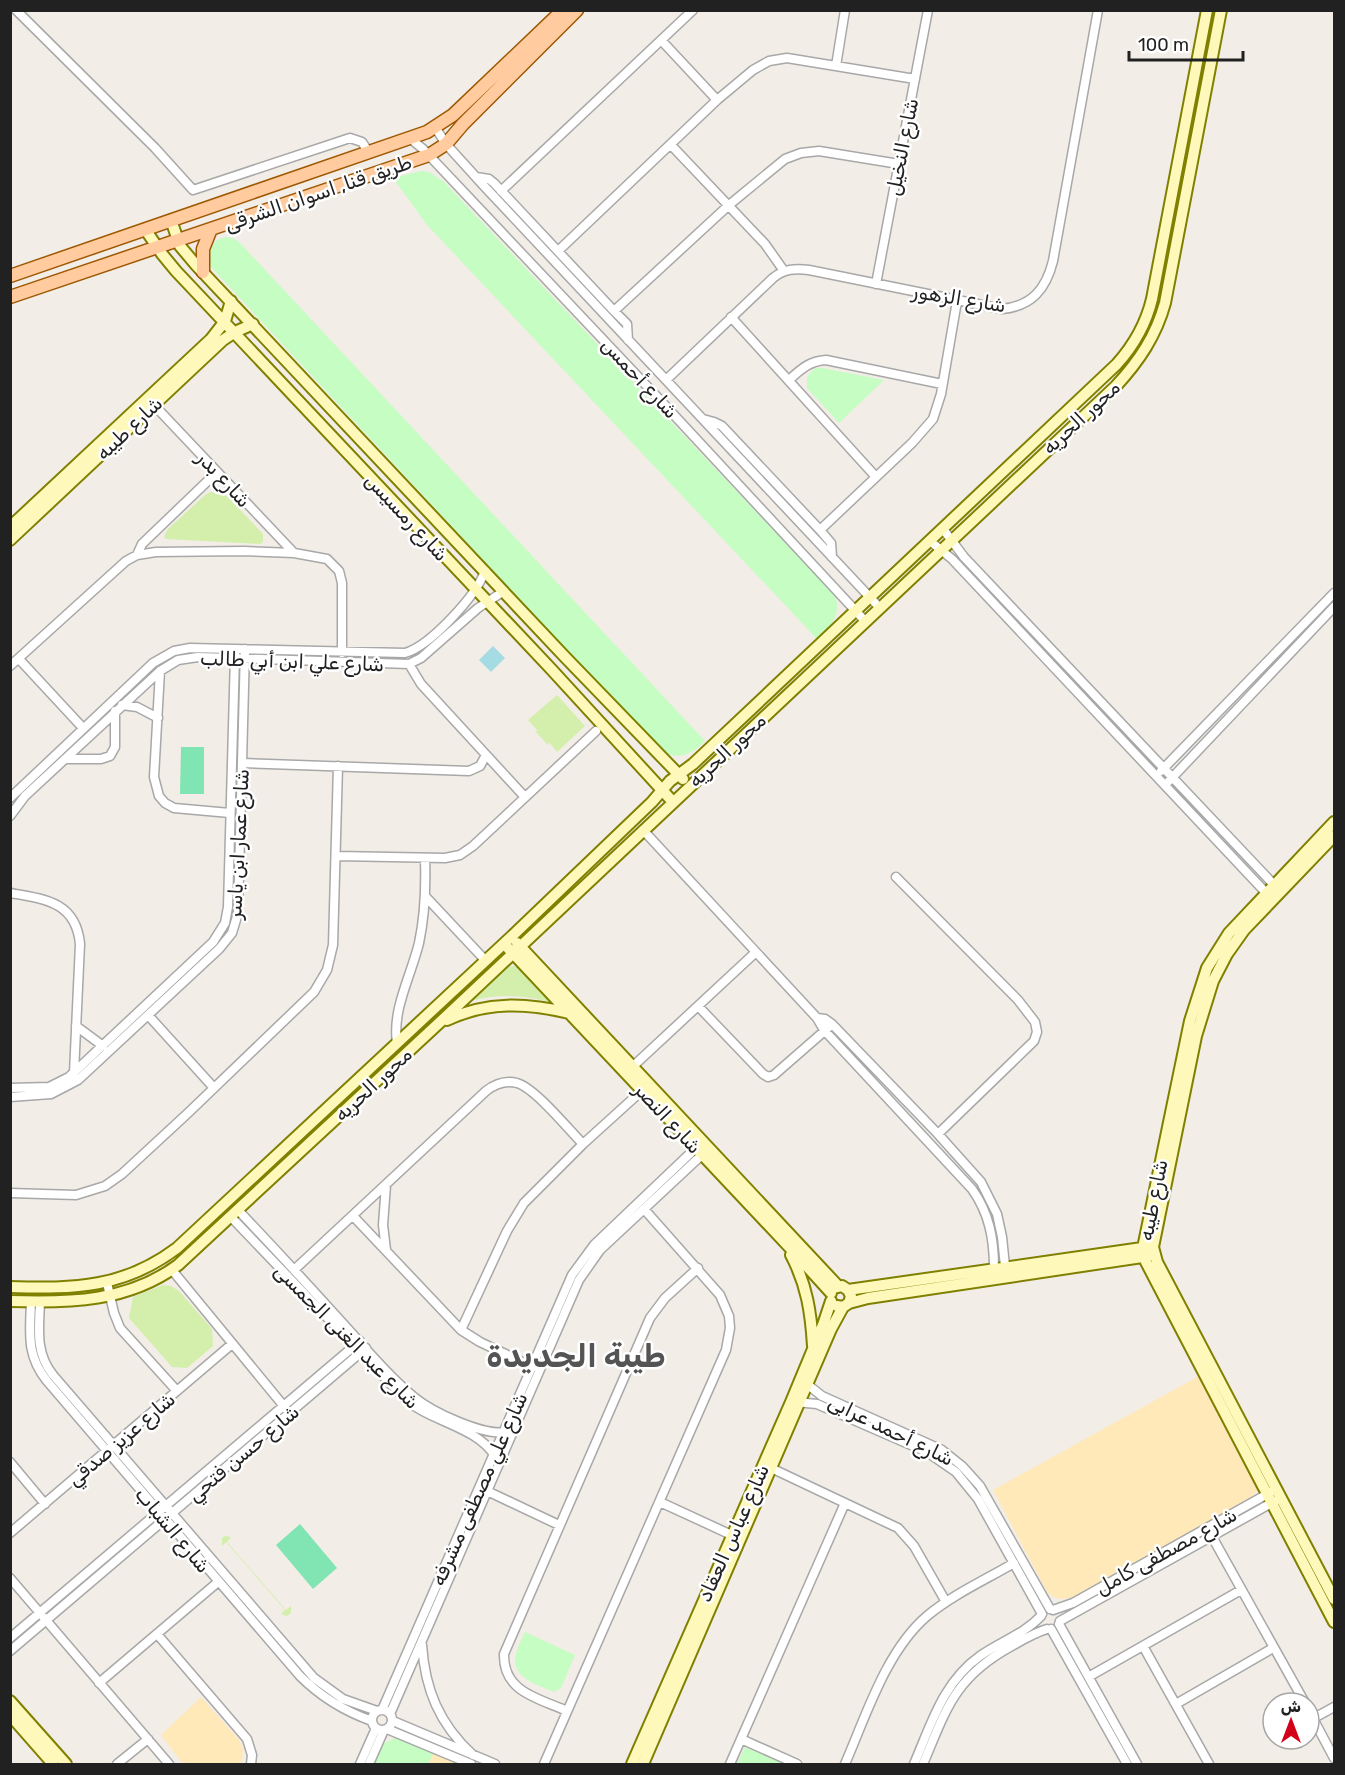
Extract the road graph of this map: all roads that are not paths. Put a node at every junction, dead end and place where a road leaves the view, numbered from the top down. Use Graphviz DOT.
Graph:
graph roads {
  1 [pos="16,10"];
  2 [pos="562,10"];
  3 [pos="577,10"];
  4 [pos="693,10"];
  5 [pos="846,10"];
  6 [pos="928,10"];
  7 [pos="1098,10"];
  8 [pos="1207,10"];
  9 [pos="1221,10"];
  10 [pos="661,40"];
  11 [pos="836,66"];
  12 [pos="915,79"];
  13 [pos="717,100"];
  14 [pos="435,128"];
  15 [pos="411,139"];
  16 [pos="446,144"];
  17 [pos="671,145"];
  18 [pos="369,153"];
  19 [pos="429,155"];
  20 [pos="899,164"];
  21 [pos="476,177"];
  22 [pos="501,190"];
  23 [pos="729,206"];
  24 [pos="171,220"];
  25 [pos="145,229"];
  26 [pos="212,229"];
  27 [pos="177,240"];
  28 [pos="157,247"];
  29 [pos="558,251"];
  30 [pos="784,271"];
  31 [pos="203,272"];
  32 [pos="10,276"];
  33 [pos="876,284"];
  34 [pos="10,297"];
  35 [pos="231,301"];
  36 [pos="957,301"];
  37 [pos="614,310"];
  38 [pos="731,317"];
  39 [pos="225,321"];
  40 [pos="253,324"];
  41 [pos="235,332"];
  42 [pos="628,340"];
  43 [pos="659,372"];
  44 [pos="666,380"];
  45 [pos="789,380"];
  46 [pos="646,384"];
  47 [pos="942,384"];
  48 [pos="674,389"];
  49 [pos="661,400"];
  50 [pos="154,405"];
  51 [pos="703,419"];
  52 [pos="217,472"];
  53 [pos="876,477"];
  54 [pos="10,527"];
  55 [pos="943,529"];
  56 [pos="820,530"];
  57 [pos="11,538"];
  58 [pos="950,540"];
  59 [pos="930,541"];
  60 [pos="941,549"];
  61 [pos="294,553"];
  62 [pos="134,556"];
  63 [pos="832,557"];
  64 [pos="136,566"];
  65 [pos="485,571"];
  66 [pos="477,589"];
  67 [pos="504,591"];
  68 [pos="1335,593"];
  69 [pos="870,597"];
  70 [pos="488,601"];
  71 [pos="879,607"];
  72 [pos="1335,607"];
  73 [pos="856,611"];
  74 [pos="865,621"];
  75 [pos="235,649"];
  76 [pos="245,649"];
  77 [pos="342,653"];
  78 [pos="19,659"];
  79 [pos="235,659"];
  80 [pos="245,659"];
  81 [pos="409,664"];
  82 [pos="10,666"];
  83 [pos="160,671"];
  84 [pos="118,708"];
  85 [pos="158,718"];
  86 [pos="83,728"];
  87 [pos="596,731"];
  88 [pos="486,755"];
  89 [pos="65,759"];
  90 [pos="242,763"];
  91 [pos="338,766"];
  92 [pos="1164,769"];
  93 [pos="679,775"];
  94 [pos="1156,776"];
  95 [pos="1173,777"];
  96 [pos="689,786"];
  97 [pos="1165,786"];
  98 [pos="662,789"];
  99 [pos="524,796"];
  100 [pos="10,798"];
  101 [pos="673,802"];
  102 [pos="230,813"];
  103 [pos="10,816"];
  104 [pos="1335,822"];
  105 [pos="643,830"];
  106 [pos="619,834"];
  107 [pos="1335,836"];
  108 [pos="628,844"];
  109 [pos="336,856"];
  110 [pos="425,858"];
  111 [pos="896,877"];
  112 [pos="1273,892"];
  113 [pos="10,893"];
  114 [pos="425,896"];
  115 [pos="507,940"];
  116 [pos="516,950"];
  117 [pos="756,952"];
  118 [pos="485,960"];
  119 [pos="698,1006"];
  120 [pos="574,1010"];
  121 [pos="148,1015"];
  122 [pos="817,1018"];
  123 [pos="438,1024"];
  124 [pos="832,1024"];
  125 [pos="76,1026"];
  126 [pos="824,1030"];
  127 [pos="397,1043"];
  128 [pos="103,1046"];
  129 [pos="630,1070"];
  130 [pos="74,1073"];
  131 [pos="646,1087"];
  132 [pos="10,1088"];
  133 [pos="214,1088"];
  134 [pos="10,1097"];
  135 [pos="938,1134"];
  136 [pos="583,1144"];
  137 [pos="702,1148"];
  138 [pos="386,1185"];
  139 [pos="10,1193"];
  140 [pos="644,1209"];
  141 [pos="235,1214"];
  142 [pos="353,1216"];
  143 [pos="786,1244"];
  144 [pos="386,1251"];
  145 [pos="1149,1252"];
  146 [pos="1000,1267"];
  147 [pos="698,1268"];
  148 [pos="172,1270"];
  149 [pos="294,1270"];
  150 [pos="107,1282"];
  151 [pos="10,1287"];
  152 [pos="837,1293"];
  153 [pos="110,1296"];
  154 [pos="10,1300"];
  155 [pos="35,1301"];
  156 [pos="846,1305"];
  157 [pos="461,1330"];
  158 [pos="232,1344"];
  159 [pos="360,1347"];
  160 [pos="813,1350"];
  161 [pos="533,1367"];
  162 [pos="804,1382"];
  163 [pos="177,1391"];
  164 [pos="795,1402"];
  165 [pos="286,1409"];
  166 [pos="507,1432"];
  167 [pos="110,1448"];
  168 [pos="494,1453"];
  169 [pos="10,1462"];
  170 [pos="499,1463"];
  171 [pos="771,1468"];
  172 [pos="487,1491"];
  173 [pos="1274,1496"];
  174 [pos="660,1502"];
  175 [pos="845,1503"];
  176 [pos="45,1504"];
  177 [pos="165,1513"];
  178 [pos="560,1525"];
  179 [pos="1207,1527"];
  180 [pos="10,1533"];
  181 [pos="1212,1536"];
  182 [pos="736,1537"];
  183 [pos="1014,1563"];
  184 [pos="10,1578"];
  185 [pos="218,1581"];
  186 [pos="1241,1590"];
  187 [pos="1335,1599"];
  188 [pos="946,1602"];
  189 [pos="1047,1612"];
  190 [pos="40,1613"];
  191 [pos="46,1620"];
  192 [pos="1060,1622"];
  193 [pos="1335,1622"];
  194 [pos="1049,1629"];
  195 [pos="156,1634"];
  196 [pos="10,1638"];
  197 [pos="422,1642"];
  198 [pos="1143,1646"];
  199 [pos="1273,1648"];
  200 [pos="10,1651"];
  201 [pos="1090,1676"];
  202 [pos="99,1683"];
  203 [pos="1298,1691"];
  204 [pos="10,1701"];
  205 [pos="1176,1704"];
  206 [pos="567,1711"];
  207 [pos="10,1714"];
  208 [pos="386,1714"];
  209 [pos="380,1727"];
  210 [pos="1321,1732"];
  211 [pos="148,1739"];
  212 [pos="741,1739"];
  213 [pos="473,1755"];
  214 [pos="1335,1758"];
  215 [pos="53,1764"];
  216 [pos="66,1764"];
  217 [pos="117,1764"];
  218 [pos="169,1764"];
  219 [pos="251,1764"];
  220 [pos="360,1764"];
  221 [pos="369,1764"];
  222 [pos="471,1764"];
  223 [pos="495,1764"];
  224 [pos="544,1764"];
  225 [pos="632,1764"];
  226 [pos="643,1764"];
  227 [pos="730,1764"];
  228 [pos="797,1764"];
  229 [pos="845,1764"];
  230 [pos="914,1764"];
  231 [pos="923,1764"];
  232 [pos="1127,1764"];
  233 [pos="1137,1764"];
  234 [pos="1209,1764"];
  1 -- 18 [label="street"];
  2 -- 14 [label="main road, طريق قنا, اسوان الشرقى"];
  3 -- 16 [label="main road, طريق قنا, اسوان الشرقى"];
  4 -- 10 [label="street"];
  5 -- 11 [label="street"];
  6 -- 12 [label="street, شارع النخيل"];
  7 -- 36 [label="street, شارع الزهور"];
  8 -- 55 [label="main road, محور الحريه"];
  9 -- 58 [label="main road, محور الحريه"];
  10 -- 13 [label="street"];
  10 -- 22 [label="street"];
  11 -- 12 [label="street"];
  11 -- 13 [label="street"];
  12 -- 20 [label="street, شارع النخيل"];
  13 -- 17 [label="street"];
  14 -- 15 [label="main road, طريق قنا, اسوان الشرقى"];
  14 -- 16 [label="street, شارع أحمس"];
  15 -- 18 [label="main road, طريق قنا, اسوان الشرقى"];
  15 -- 19 [label="street, شارع أحمس"];
  16 -- 19 [label="main road, طريق قنا, اسوان الشرقى"];
  16 -- 21 [label="street, شارع أحمس"];
  17 -- 23 [label="street"];
  17 -- 29 [label="street"];
  18 -- 24 [label="main road, طريق قنا, اسوان الشرقى"];
  19 -- 26 [label="main road, طريق قنا, اسوان الشرقى"];
  19 -- 46 [label="street, شارع أحمس"];
  20 -- 23 [label="street"];
  20 -- 33 [label="street, شارع النخيل"];
  21 -- 22 [label="street"];
  21 -- 42 [label="street, شارع أحمس"];
  22 -- 29 [label="street"];
  23 -- 30 [label="street"];
  23 -- 37 [label="street"];
  24 -- 25 [label="main road, طريق قنا, اسوان الشرقى"];
  24 -- 27 [label="main road, شارع رمسيس"];
  25 -- 28 [label="main road, شارع رمسيس"];
  25 -- 32 [label="main road, طريق قنا, اسوان الشرقى"];
  26 -- 27 [label="main road, طريق قنا, اسوان الشرقى"];
  26 -- 31 [label="main road"];
  27 -- 28 [label="main road, طريق قنا, اسوان الشرقى"];
  27 -- 31 [label="main road, شارع رمسيس"];
  28 -- 34 [label="main road, طريق قنا, اسوان الشرقى"];
  28 -- 39 [label="main road, شارع رمسيس"];
  29 -- 37 [label="street"];
  30 -- 33 [label="street, شارع الزهور"];
  30 -- 38 [label="street"];
  31 -- 35 [label="main road, شارع رمسيس"];
  33 -- 36 [label="street, شارع الزهور"];
  35 -- 39 [label="main road, شارع طيبه"];
  35 -- 40 [label="main road, شارع رمسيس"];
  36 -- 47 [label="street"];
  37 -- 42 [label="street"];
  38 -- 44 [label="street"];
  38 -- 45 [label="street"];
  39 -- 41 [label="main road, شارع رمسيس"];
  39 -- 54 [label="main road, شارع طيبه"];
  40 -- 41 [label="main road, شارع طيبه"];
  40 -- 65 [label="main road, شارع رمسيس"];
  41 -- 50 [label="main road, شارع طيبه"];
  41 -- 66 [label="main road, شارع رمسيس"];
  42 -- 43 [label="street, شارع أحمس"];
  43 -- 44 [label="street, شارع أحمس"];
  43 -- 46 [label="street"];
  44 -- 48 [label="street, شارع أحمس"];
  45 -- 47 [label="street"];
  45 -- 53 [label="street"];
  46 -- 49 [label="street, شارع أحمس"];
  47 -- 53 [label="street"];
  48 -- 49 [label="street"];
  48 -- 51 [label="street, شارع أحمس"];
  49 -- 73 [label="street, شارع أحمس"];
  50 -- 52 [label="street, شارع بدر"];
  50 -- 57 [label="main road, شارع طيبه"];
  51 -- 56 [label="street"];
  51 -- 63 [label="street, شارع أحمس"];
  52 -- 61 [label="street, شارع بدر"];
  52 -- 62 [label="street"];
  53 -- 56 [label="street"];
  55 -- 58 [label="street"];
  55 -- 59 [label="main road, محور الحريه"];
  56 -- 63 [label="street"];
  58 -- 60 [label="main road, محور الحريه"];
  58 -- 92 [label="street"];
  59 -- 60 [label="street"];
  59 -- 69 [label="main road, محور الحريه"];
  60 -- 71 [label="main road, محور الحريه"];
  60 -- 94 [label="street"];
  61 -- 62 [label="street"];
  61 -- 77 [label="street"];
  62 -- 64 [label="street"];
  62 -- 78 [label="street"];
  63 -- 69 [label="street, شارع أحمس"];
  65 -- 66 [label="street, شارع علي ابن أبي طالب"];
  65 -- 67 [label="main road, شارع رمسيس"];
  66 -- 70 [label="main road, شارع رمسيس"];
  66 -- 77 [label="street, شارع علي ابن أبي طالب"];
  67 -- 70 [label="street, شارع علي ابن أبي طالب"];
  67 -- 93 [label="main road, شارع رمسيس"];
  68 -- 92 [label="street"];
  69 -- 71 [label="street, شارع أحمس"];
  69 -- 73 [label="main road, محور الحريه"];
  70 -- 81 [label="street, شارع علي ابن أبي طالب"];
  70 -- 98 [label="main road, شارع رمسيس"];
  71 -- 74 [label="main road, محور الحريه"];
  72 -- 95 [label="street"];
  73 -- 74 [label="street, شارع أحمس"];
  73 -- 93 [label="main road, محور الحريه"];
  74 -- 96 [label="main road, محور الحريه"];
  75 -- 76 [label="street, شارع علي ابن أبي طالب"];
  75 -- 79 [label="street, شارع عمار ابن ياسر"];
  75 -- 86 [label="street, شارع علي ابن أبي طالب"];
  76 -- 77 [label="street, شارع علي ابن أبي طالب"];
  76 -- 80 [label="street, شارع عمار ابن ياسر"];
  78 -- 82 [label="street"];
  78 -- 86 [label="street"];
  79 -- 80 [label="street, شارع علي ابن أبي طالب"];
  79 -- 83 [label="street, شارع علي ابن أبي طالب"];
  79 -- 102 [label="street, شارع عمار ابن ياسر"];
  80 -- 81 [label="street, شارع علي ابن أبي طالب"];
  80 -- 90 [label="street, شارع عمار ابن ياسر"];
  81 -- 88 [label="street"];
  83 -- 84 [label="street, شارع علي ابن أبي طالب"];
  83 -- 85 [label="street"];
  84 -- 85 [label="street"];
  84 -- 89 [label="street, شارع علي ابن أبي طالب"];
  84 -- 89 [label="street"];
  85 -- 102 [label="street"];
  86 -- 100 [label="street, شارع علي ابن أبي طالب"];
  87 -- 99 [label="street"];
  88 -- 91 [label="street"];
  88 -- 99 [label="street"];
  89 -- 103 [label="street, شارع علي ابن أبي طالب"];
  90 -- 91 [label="street"];
  90 -- 121 [label="street, شارع عمار ابن ياسر"];
  91 -- 109 [label="street"];
  92 -- 94 [label="street"];
  92 -- 95 [label="street"];
  93 -- 96 [label="main road, شارع رمسيس"];
  93 -- 98 [label="main road, محور الحريه"];
  94 -- 97 [label="street"];
  95 -- 97 [label="street"];
  95 -- 112 [label="street"];
  96 -- 101 [label="main road, محور الحريه"];
  97 -- 112 [label="street"];
  98 -- 101 [label="main road, شارع رمسيس"];
  98 -- 106 [label="main road, محور الحريه"];
  99 -- 110 [label="street"];
  101 -- 105 [label="main road, محور الحريه"];
  102 -- 128 [label="street, شارع عمار ابن ياسر"];
  104 -- 112 [label="main road, شارع طيبه"];
  105 -- 108 [label="main road, محور الحريه"];
  105 -- 117 [label="street"];
  106 -- 108 [label="main road"];
  106 -- 115 [label="main road, محور الحريه"];
  107 -- 112 [label="main road, شارع طيبه"];
  108 -- 116 [label="main road, محور الحريه"];
  109 -- 110 [label="street"];
  109 -- 133 [label="street"];
  110 -- 114 [label="street"];
  111 -- 135 [label="street"];
  112 -- 145 [label="main road, شارع طيبه"];
  113 -- 125 [label="street"];
  114 -- 118 [label="street"];
  114 -- 127 [label="street"];
  115 -- 116 [label="main road, شارع النصر"];
  115 -- 118 [label="main road, محور الحريه"];
  116 -- 120 [label="main road, شارع النصر"];
  116 -- 123 [label="main road, محور الحريه"];
  117 -- 119 [label="street"];
  117 -- 122 [label="street"];
  118 -- 127 [label="main road, محور الحريه"];
  119 -- 126 [label="street"];
  119 -- 129 [label="street"];
  120 -- 123 [label="main road"];
  120 -- 129 [label="main road, شارع النصر"];
  121 -- 133 [label="street"];
  121 -- 134 [label="street, شارع عمار ابن ياسر"];
  122 -- 124 [label="street"];
  122 -- 126 [label="street"];
  123 -- 141 [label="main road, محور الحريه"];
  124 -- 126 [label="street"];
  124 -- 135 [label="street"];
  125 -- 128 [label="street"];
  125 -- 130 [label="street"];
  126 -- 146 [label="street"];
  127 -- 150 [label="main road, محور الحريه"];
  128 -- 130 [label="street, شارع عمار ابن ياسر"];
  129 -- 131 [label="main road, شارع النصر"];
  130 -- 132 [label="street, شارع عمار ابن ياسر"];
  131 -- 136 [label="street"];
  131 -- 137 [label="main road, شارع النصر"];
  133 -- 139 [label="street"];
  135 -- 146 [label="street"];
  136 -- 138 [label="street"];
  136 -- 157 [label="street"];
  137 -- 140 [label="street, شارع علي مصطفى مشرفه"];
  137 -- 143 [label="main road, شارع النصر"];
  137 -- 152 [label="main road, شارع النصر"];
  137 -- 161 [label="street, شارع علي مصطفى مشرفه"];
  138 -- 142 [label="street"];
  138 -- 144 [label="street"];
  140 -- 147 [label="street"];
  140 -- 166 [label="street, شارع علي مصطفى مشرفه"];
  141 -- 148 [label="main road, محور الحريه"];
  141 -- 149 [label="street, شارع عبد الغنى الجمسى"];
  141 -- 159 [label="street, شارع عبد الغنى الجمسى"];
  142 -- 144 [label="street"];
  142 -- 149 [label="street"];
  143 -- 152 [label="main road, شارع النصر"];
  143 -- 160 [label="main road"];
  144 -- 157 [label="street"];
  145 -- 146 [label="main road"];
  145 -- 156 [label="main road"];
  145 -- 173 [label="main road, شارع طيبه"];
  146 -- 152 [label="main road"];
  147 -- 174 [label="street"];
  147 -- 178 [label="street"];
  148 -- 153 [label="main road, محور الحريه"];
  148 -- 158 [label="street"];
  149 -- 159 [label="street, شارع عبد الغنى الجمسى"];
  150 -- 151 [label="main road, محور الحريه"];
  150 -- 153 [label="street"];
  152 -- 156 [label="main road"];
  152 -- 156 [label="main road"];
  152 -- 160 [label="main road, شارع عباس العقاد"];
  153 -- 155 [label="main road, محور الحريه"];
  153 -- 163 [label="street"];
  154 -- 155 [label="main road, محور الحريه"];
  155 -- 167 [label="street, شارع الشباب"];
  156 -- 162 [label="main road, شارع عباس العقاد"];
  157 -- 161 [label="street"];
  158 -- 163 [label="street, شارع عزيز صدقي"];
  158 -- 165 [label="street"];
  159 -- 165 [label="street, شارع حسن فتحي"];
  159 -- 166 [label="street, شارع عبد الغنى الجمسى"];
  159 -- 168 [label="street, شارع عبد الغنى الجمسى"];
  160 -- 162 [label="main road, شارع عباس العقاد"];
  161 -- 166 [label="street, شارع علي مصطفى مشرفه"];
  162 -- 164 [label="main road, شارع عباس العقاد"];
  162 -- 189 [label="street, شارع أحمد عرابى"];
  163 -- 167 [label="street, شارع عزيز صدقي"];
  164 -- 171 [label="main road, شارع عباس العقاد"];
  164 -- 182 [label="main road, شارع عباس العقاد"];
  164 -- 183 [label="street, شارع أحمد عرابى"];
  165 -- 177 [label="street, شارع حسن فتحي"];
  166 -- 168 [label="street, شارع علي مصطفى مشرفه"];
  166 -- 170 [label="street, شارع علي مصطفى مشرفه"];
  167 -- 176 [label="street, شارع عزيز صدقي"];
  167 -- 177 [label="street, شارع الشباب"];
  168 -- 170 [label="street, شارع عبد الغنى الجمسى"];
  168 -- 208 [label="street, شارع علي مصطفى مشرفه"];
  169 -- 176 [label="street"];
  170 -- 172 [label="street, شارع علي مصطفى مشرفه"];
  171 -- 175 [label="street"];
  171 -- 182 [label="main road, شارع عباس العقاد"];
  172 -- 178 [label="street"];
  172 -- 197 [label="street, شارع علي مصطفى مشرفه"];
  173 -- 179 [label="street, شارع مصطفى كامل"];
  173 -- 181 [label="street, شارع مصطفى كامل"];
  173 -- 187 [label="main road, شارع طيبه"];
  173 -- 193 [label="main road, شارع طيبه"];
  174 -- 182 [label="street"];
  174 -- 206 [label="street"];
  175 -- 188 [label="street"];
  175 -- 212 [label="street"];
  176 -- 180 [label="street, شارع عزيز صدقي"];
  177 -- 185 [label="street, شارع الشباب"];
  177 -- 190 [label="street, شارع حسن فتحي"];
  177 -- 191 [label="street, شارع حسن فتحي"];
  177 -- 208 [label="street, شارع الشباب"];
  178 -- 206 [label="street"];
  179 -- 181 [label="street"];
  179 -- 189 [label="street, شارع مصطفى كامل"];
  181 -- 186 [label="street"];
  181 -- 192 [label="street, شارع مصطفى كامل"];
  182 -- 225 [label="main road, شارع عباس العقاد"];
  182 -- 226 [label="main road, شارع عباس العقاد"];
  183 -- 188 [label="street"];
  183 -- 189 [label="street, شارع أحمد عرابى"];
  184 -- 190 [label="street"];
  185 -- 195 [label="street"];
  185 -- 209 [label="street, شارع الشباب"];
  186 -- 198 [label="street"];
  186 -- 199 [label="street"];
  188 -- 229 [label="street"];
  189 -- 192 [label="street"];
  189 -- 194 [label="street"];
  189 -- 230 [label="street, شارع مصطفى كامل"];
  190 -- 191 [label="street"];
  190 -- 196 [label="street, شارع حسن فتحي"];
  191 -- 200 [label="street, شارع حسن فتحي"];
  191 -- 202 [label="street"];
  192 -- 194 [label="street, شارع مصطفى كامل"];
  192 -- 201 [label="street"];
  194 -- 231 [label="street"];
  194 -- 232 [label="street"];
  195 -- 202 [label="street"];
  195 -- 219 [label="street"];
  197 -- 208 [label="street, شارع علي مصطفى مشرفه"];
  197 -- 213 [label="street"];
  198 -- 201 [label="street"];
  198 -- 205 [label="street"];
  199 -- 203 [label="street"];
  199 -- 205 [label="street"];
  201 -- 233 [label="street"];
  202 -- 211 [label="street"];
  204 -- 216 [label="main road"];
  205 -- 234 [label="street"];
  206 -- 224 [label="street"];
  207 -- 215 [label="main road"];
  208 -- 209 [label="street"];
  208 -- 209 [label="street"];
  208 -- 213 [label="street, شارع الشباب"];
  209 -- 220 [label="street"];
  209 -- 221 [label="street"];
  209 -- 222 [label="street, شارع الشباب"];
  210 -- 214 [label="street"];
  211 -- 217 [label="street"];
  211 -- 218 [label="street"];
  212 -- 227 [label="street"];
  212 -- 228 [label="street"];
  213 -- 223 [label="street, شارع الشباب"];
}
